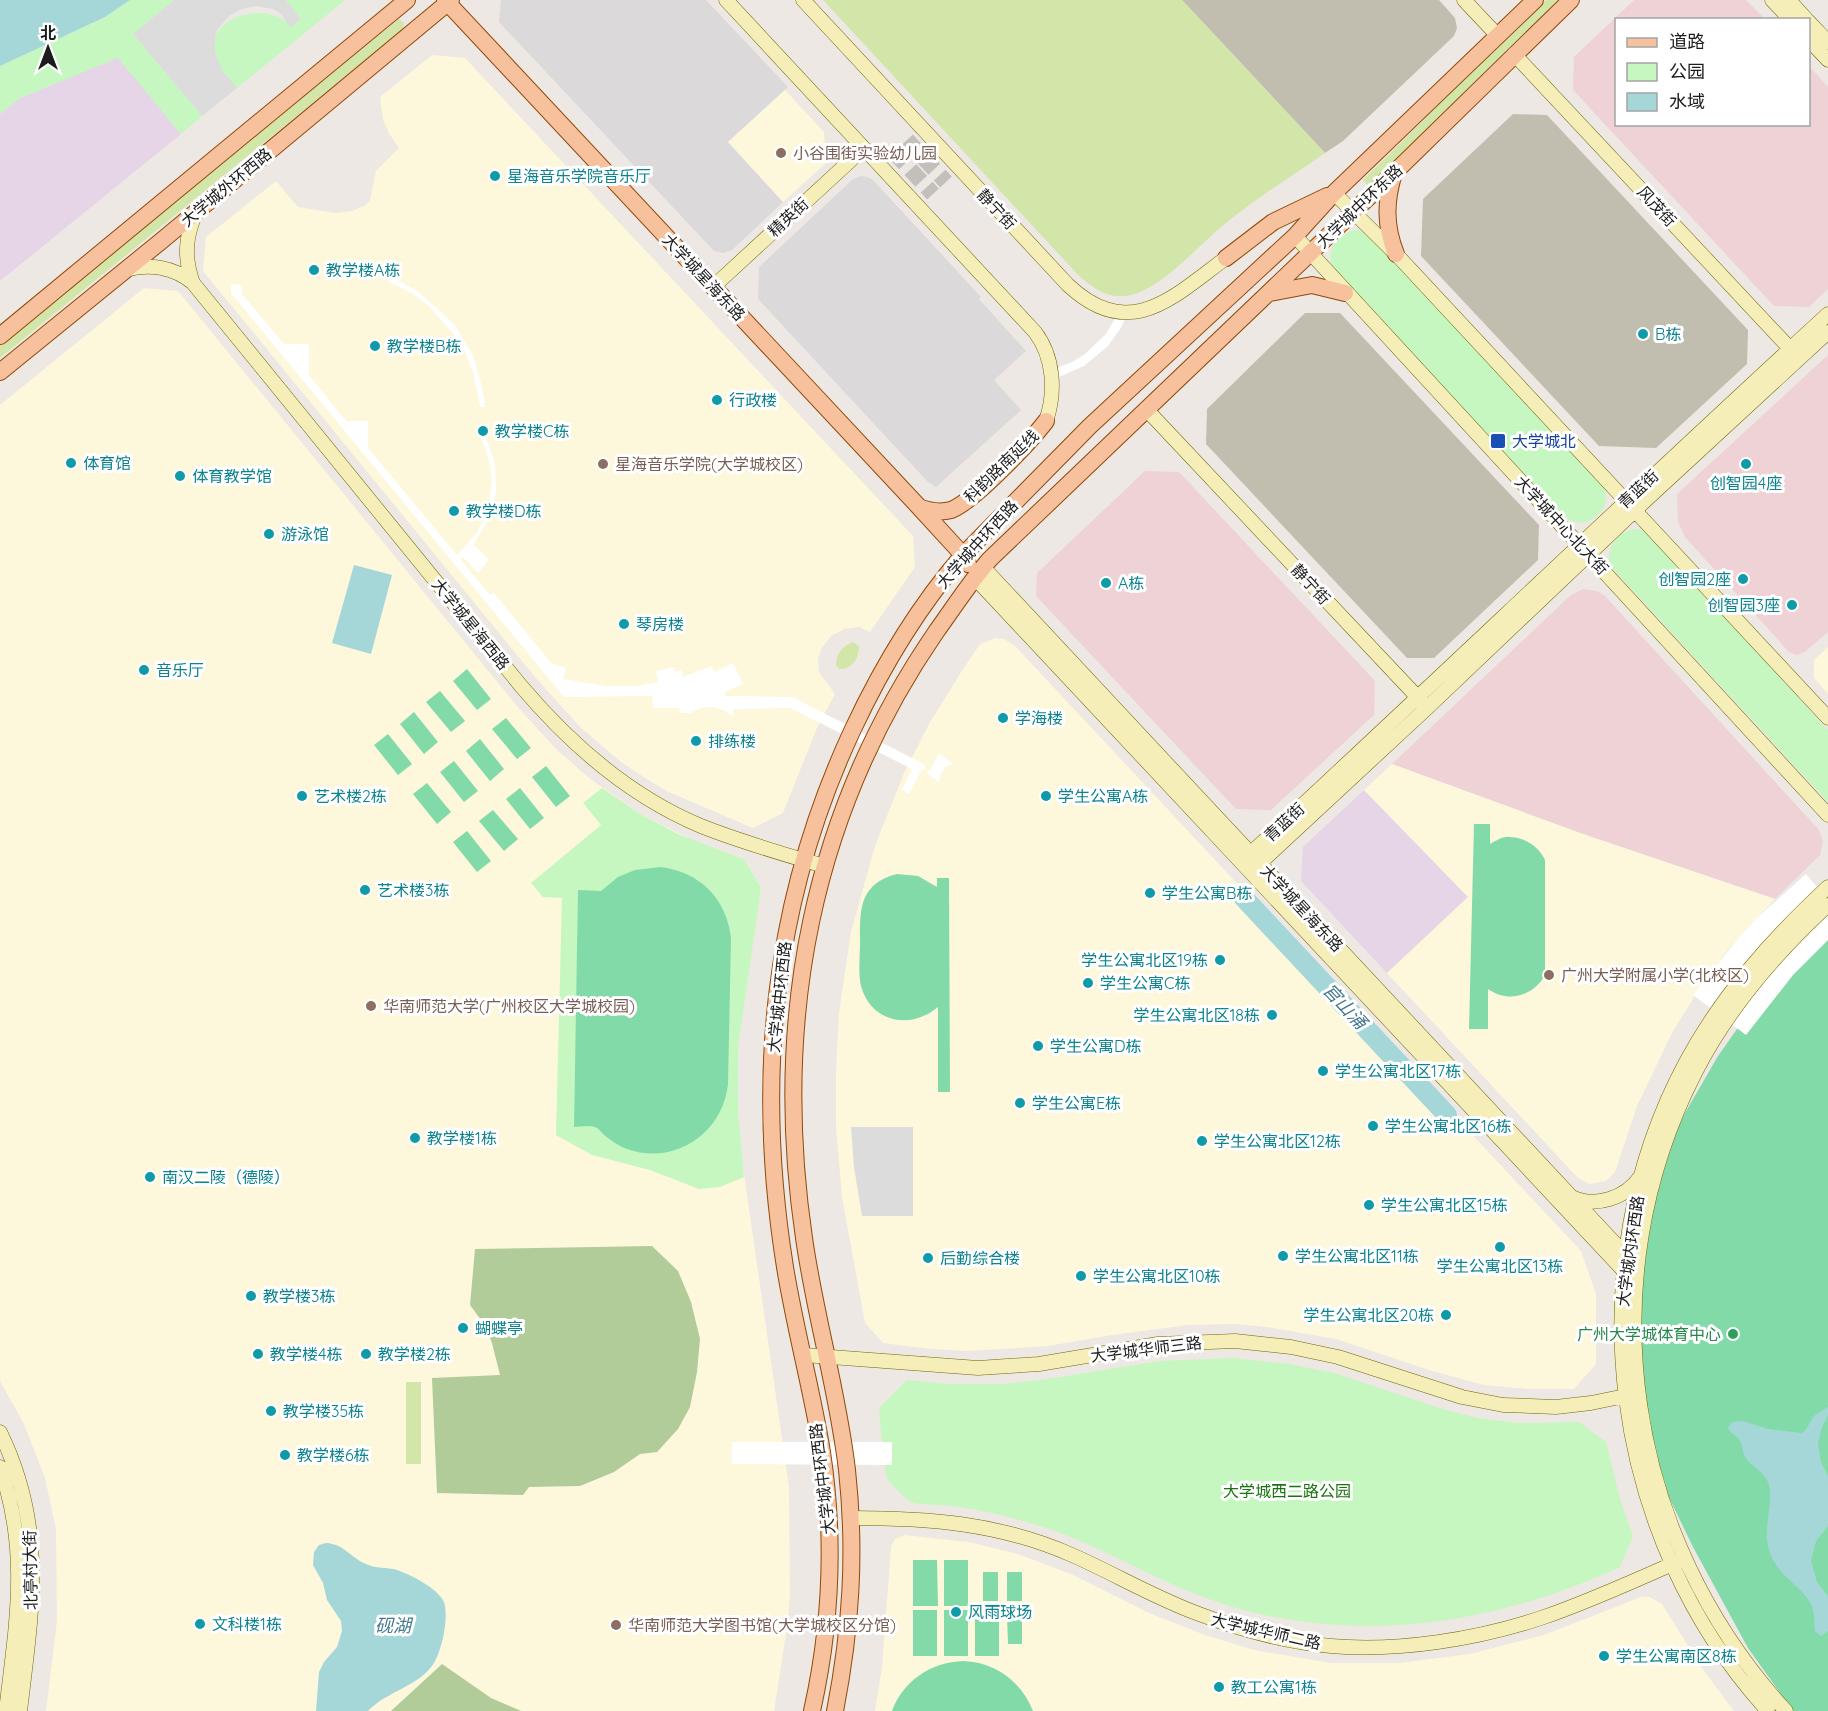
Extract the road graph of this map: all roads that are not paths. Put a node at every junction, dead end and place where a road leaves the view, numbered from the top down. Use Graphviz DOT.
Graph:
graph roads {
  1 [pos="726,0"];
  2 [pos="803,0"];
  3 [pos="1464,0"];
  4 [pos="1535,0"];
  5 [pos="1570,0"];
  6 [pos="1772,0"];
  7 [pos="1789,0"];
  8 [pos="448,1"];
  9 [pos="401,5"];
  10 [pos="1789,18"];
  11 [pos="1806,18"];
  12 [pos="1810,22"];
  13 [pos="414,31"];
  14 [pos="1498,36"];
  15 [pos="1810,40"];
  16 [pos="1828,42"];
  17 [pos="1514,54"];
  18 [pos="1828,60"];
  19 [pos="864,148"];
  20 [pos="1396,171"];
  21 [pos="1334,193"];
  22 [pos="196,212"];
  23 [pos="1352,212"];
  24 [pos="1295,236"];
  25 [pos="1310,252"];
  26 [pos="1396,254"];
  27 [pos="1226,258"];
  28 [pos="125,270"];
  29 [pos="193,283"];
  30 [pos="713,287"];
  31 [pos="1345,293"];
  32 [pos="1266,295"];
  33 [pos="1828,314"];
  34 [pos="1828,332"];
  35 [pos="0,336"];
  36 [pos="1795,353"];
  37 [pos="0,372"];
  38 [pos="1128,390"];
  39 [pos="1146,409"];
  40 [pos="1046,421"];
  41 [pos="1631,504"];
  42 [pos="919,507"];
  43 [pos="1584,549"];
  44 [pos="963,555"];
  45 [pos="979,572"];
  46 [pos="1423,703"];
  47 [pos="1828,718"];
  48 [pos="1828,815"];
  49 [pos="1255,858"];
  50 [pos="802,860"];
  51 [pos="824,866"];
  52 [pos="1246,867"];
  53 [pos="1828,887"];
  54 [pos="1828,905"];
  55 [pos="785,938"];
  56 [pos="807,940"];
  57 [pos="1641,1176"];
  58 [pos="1572,1197"];
  59 [pos="1626,1254"];
  60 [pos="1630,1269"];
  61 [pos="804,1355"];
  62 [pos="827,1356"];
  63 [pos="1625,1396"];
  64 [pos="0,1432"];
  65 [pos="0,1467"];
  66 [pos="851,1518"];
  67 [pos="1678,1562"];
  68 [pos="6,1711"];
  69 [pos="20,1711"];
  70 [pos="812,1711"];
  71 [pos="835,1711"];
  72 [pos="1768,1711"];
  73 [pos="1786,1711"];
  1 -- 19 [label="main road"];
  2 -- 27 [label="main road, 静宁街"];
  3 -- 14 [label="main road"];
  4 -- 14 [label="main road, 大学城中环东路"];
  5 -- 17 [label="main road, 大学城中环东路"];
  6 -- 10 [label="main road"];
  7 -- 11 [label="main road"];
  8 -- 13 [label="main road, 大学城外环西路"];
  8 -- 30 [label="main road, 大学城星海东路"];
  9 -- 13 [label="main road"];
  9 -- 35 [label="main road, 大学城外环西路"];
  12 -- 16 [label="main road"];
  13 -- 22 [label="main road, 大学城外环西路"];
  14 -- 21 [label="main road, 大学城中环东路"];
  15 -- 18 [label="main road"];
  17 -- 20 [label="main road, 大学城中环东路"];
  17 -- 36 [label="main road, 风茂街"];
  19 -- 30 [label="main road, 精英街"];
  19 -- 40 [label="main road"];
  20 -- 23 [label="main road, 大学城中环东路"];
  20 -- 26 [label="main road"];
  21 -- 23 [label="main road"];
  21 -- 24 [label="main road, 大学城中环东路"];
  21 -- 27 [label="main road"];
  22 -- 28 [label="main road, 大学城外环西路"];
  22 -- 29 [label="main road, 大学城星海西路"];
  23 -- 25 [label="main road, 大学城中环东路"];
  23 -- 26 [label="main road"];
  24 -- 25 [label="main road, 大学城中心北大街"];
  24 -- 38 [label="main road, 大学城中环东路"];
  25 -- 31 [label="main road, 大学城中心北大街"];
  25 -- 32 [label="main road, 大学城中环东路"];
  26 -- 41 [label="main road"];
  28 -- 29 [label="main road, 大学城星海西路"];
  28 -- 37 [label="main road, 大学城外环西路"];
  29 -- 50 [label="main road, 大学城星海西路"];
  30 -- 42 [label="main road, 大学城星海东路"];
  31 -- 32 [label="main road"];
  31 -- 43 [label="main road, 大学城中心北大街"];
  32 -- 39 [label="main road, 大学城中环东路"];
  33 -- 36 [label="main road, 青蓝街"];
  34 -- 36 [label="main road, 青蓝街"];
  36 -- 41 [label="main road, 青蓝街"];
  38 -- 44 [label="main road, 大学城中环西路"];
  39 -- 45 [label="main road, 大学城中环西路"];
  39 -- 46 [label="main road, 静宁街"];
  40 -- 42 [label="main road, 科韵路南延线"];
  41 -- 43 [label="main road, 青蓝街"];
  41 -- 47 [label="main road"];
  42 -- 44 [label="main road, 大学城星海东路"];
  43 -- 46 [label="main road, 青蓝街"];
  43 -- 48 [label="main road, 大学城中心北大街"];
  44 -- 45 [label="main road, 大学城星海东路"];
  44 -- 50 [label="main road, 大学城中环西路"];
  45 -- 49 [label="main road, 大学城星海东路"];
  45 -- 51 [label="main road, 大学城中环西路"];
  45 -- 52 [label="main road, 大学城星海东路"];
  46 -- 49 [label="main road, 青蓝街"];
  49 -- 52 [label="main road, 青蓝街"];
  49 -- 58 [label="main road, 大学城星海东路"];
  50 -- 51 [label="main road, 大学城星海西路"];
  50 -- 55 [label="main road, 大学城中环西路"];
  51 -- 56 [label="main road, 大学城中环西路"];
  52 -- 60 [label="main road, 大学城星海东路"];
  53 -- 57 [label="main road, 大学城内环西路"];
  54 -- 60 [label="main road, 大学城内环西路"];
  55 -- 56 [label="main road"];
  55 -- 61 [label="main road, 大学城中环西路"];
  56 -- 62 [label="main road, 大学城中环西路"];
  57 -- 58 [label="main road"];
  57 -- 59 [label="main road, 大学城内环西路"];
  58 -- 59 [label="main road, 大学城星海东路"];
  59 -- 60 [label="main road, 大学城内环西路"];
  60 -- 63 [label="main road, 大学城内环西路"];
  60 -- 67 [label="main road, 大学城内环西路"];
  61 -- 62 [label="main road, 大学城华师三路"];
  61 -- 70 [label="main road, 大学城中环西路"];
  62 -- 63 [label="main road, 大学城华师三路"];
  62 -- 66 [label="main road, 大学城中环西路"];
  63 -- 67 [label="main road, 大学城内环西路"];
  64 -- 69 [label="main road, 北亭村大街"];
  65 -- 68 [label="main road, 北亭村大街"];
  66 -- 67 [label="main road, 大学城华师二路"];
  66 -- 71 [label="main road, 大学城中环西路"];
  67 -- 72 [label="main road, 大学城内环西路"];
  67 -- 73 [label="main road, 大学城内环西路"];
}
